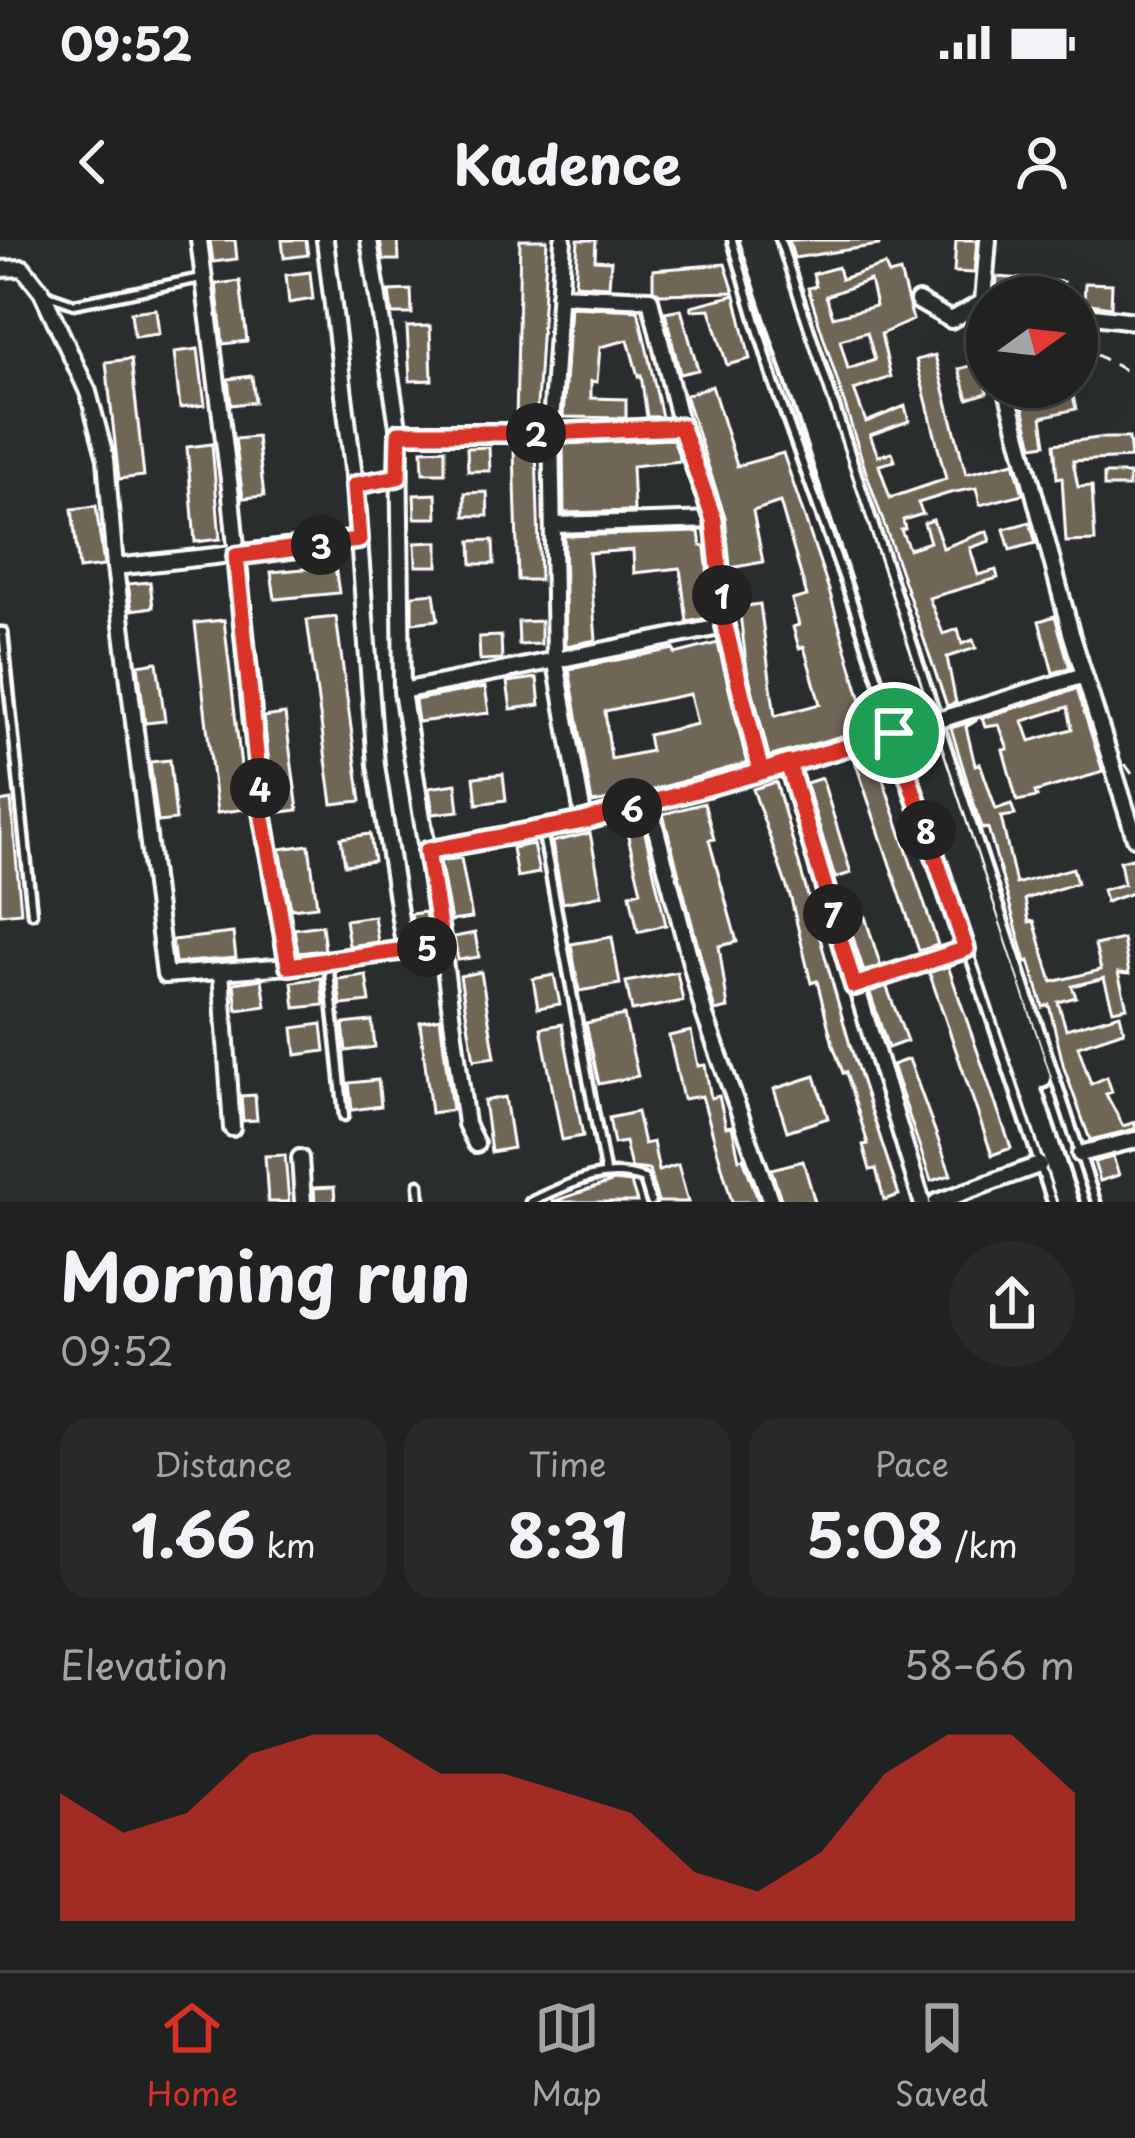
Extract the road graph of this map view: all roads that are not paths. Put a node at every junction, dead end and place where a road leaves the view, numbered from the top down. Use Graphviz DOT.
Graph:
graph roads {
  1 [pos="199,240"];
  2 [pos="325,240"];
  3 [pos="369,240"];
  4 [pos="563,240"];
  5 [pos="732,240"];
  6 [pos="750,240"];
  7 [pos="764,240"];
  8 [pos="780,240"];
  9 [pos="988,240"];
  10 [pos="0,269"];
  11 [pos="987,276"];
  12 [pos="205,277"];
  13 [pos="41,292"];
  14 [pos="559,295"];
  15 [pos="918,301"];
  16 [pos="966,314"];
  17 [pos="1098,317"];
  18 [pos="1135,321"];
  19 [pos="1012,408"];
  20 [pos="681,427"];
  21 [pos="399,433"];
  22 [pos="551,433"];
  23 [pos="398,477"];
  24 [pos="355,485"];
  25 [pos="714,520"];
  26 [pos="555,525"];
  27 [pos="359,540"];
  28 [pos="236,556"];
  29 [pos="115,567"];
  30 [pos="725,626"];
  31 [pos="0,632"];
  32 [pos="555,657"];
  33 [pos="1084,675"];
  34 [pos="402,691"];
  35 [pos="939,720"];
  36 [pos="894,733"];
  37 [pos="788,763"];
  38 [pos="761,772"];
  39 [pos="649,803"];
  40 [pos="584,821"];
  41 [pos="542,830"];
  42 [pos="1135,838"];
  43 [pos="427,851"];
  44 [pos="32,913"];
  45 [pos="442,945"];
  46 [pos="966,949"];
  47 [pos="405,951"];
  48 [pos="328,962"];
  49 [pos="289,966"];
  50 [pos="221,971"];
  51 [pos="854,986"];
  52 [pos="344,1116"];
  53 [pos="232,1128"];
  54 [pos="1135,1140"];
  55 [pos="476,1144"];
  56 [pos="1080,1154"];
  57 [pos="300,1158"];
  58 [pos="1039,1165"];
  59 [pos="605,1172"];
  60 [pos="418,1184"];
  61 [pos="303,1202"];
  62 [pos="420,1202"];
  63 [pos="530,1202"];
  64 [pos="651,1202"];
  65 [pos="771,1202"];
  66 [pos="922,1202"];
  67 [pos="937,1202"];
  68 [pos="1052,1202"];
  69 [pos="1068,1202"];
  70 [pos="1081,1202"];
  71 [pos="1096,1202"];
  1 -- 12 [label="street"];
  2 -- 24 [label="street"];
  3 -- 21 [label="street"];
  4 -- 14 [label="street"];
  5 -- 36 [label="lane"];
  6 -- 69 [label="main road"];
  7 -- 70 [label="main road"];
  8 -- 35 [label="lane"];
  9 -- 11 [label="street"];
  10 -- 13 [label="street"];
  12 -- 13 [label="lane"];
  12 -- 28 [label="street"];
  13 -- 29 [label="street"];
  14 -- 20 [label="street"];
  14 -- 22 [label="street"];
  15 -- 16 [label="street"];
  17 -- 18 [label="street"];
  19 -- 33 [label="street"];
  20 -- 22 [label="street"];
  20 -- 25 [label="street"];
  21 -- 22 [label="street"];
  21 -- 23 [label="street"];
  22 -- 26 [label="street"];
  23 -- 24 [label="street"];
  23 -- 34 [label="street"];
  24 -- 27 [label="street"];
  25 -- 26 [label="street"];
  25 -- 30 [label="street"];
  26 -- 32 [label="street"];
  27 -- 28 [label="street"];
  27 -- 47 [label="street"];
  28 -- 29 [label="street"];
  28 -- 49 [label="street"];
  29 -- 50 [label="street"];
  30 -- 32 [label="street"];
  30 -- 38 [label="street"];
  31 -- 44 [label="lane"];
  32 -- 34 [label="street"];
  32 -- 40 [label="street"];
  33 -- 35 [label="street"];
  33 -- 42 [label="street"];
  34 -- 43 [label="street"];
  35 -- 56 [label="lane"];
  36 -- 37 [label="street"];
  36 -- 46 [label="lane"];
  37 -- 38 [label="street"];
  37 -- 51 [label="street"];
  38 -- 39 [label="street"];
  39 -- 40 [label="street"];
  39 -- 65 [label="street"];
  40 -- 41 [label="street"];
  41 -- 43 [label="street"];
  41 -- 59 [label="lane"];
  43 -- 45 [label="street"];
  45 -- 47 [label="street"];
  45 -- 55 [label="street"];
  46 -- 51 [label="lane"];
  46 -- 58 [label="lane"];
  47 -- 48 [label="street"];
  48 -- 49 [label="street"];
  48 -- 52 [label="lane"];
  49 -- 50 [label="street"];
  50 -- 53 [label="street"];
  51 -- 66 [label="street"];
  54 -- 56 [label="street"];
  56 -- 71 [label="lane"];
  57 -- 61 [label="street"];
  58 -- 67 [label="street"];
  58 -- 68 [label="lane"];
  59 -- 63 [label="lane"];
  59 -- 64 [label="lane"];
  60 -- 62 [label="lane"];
}
